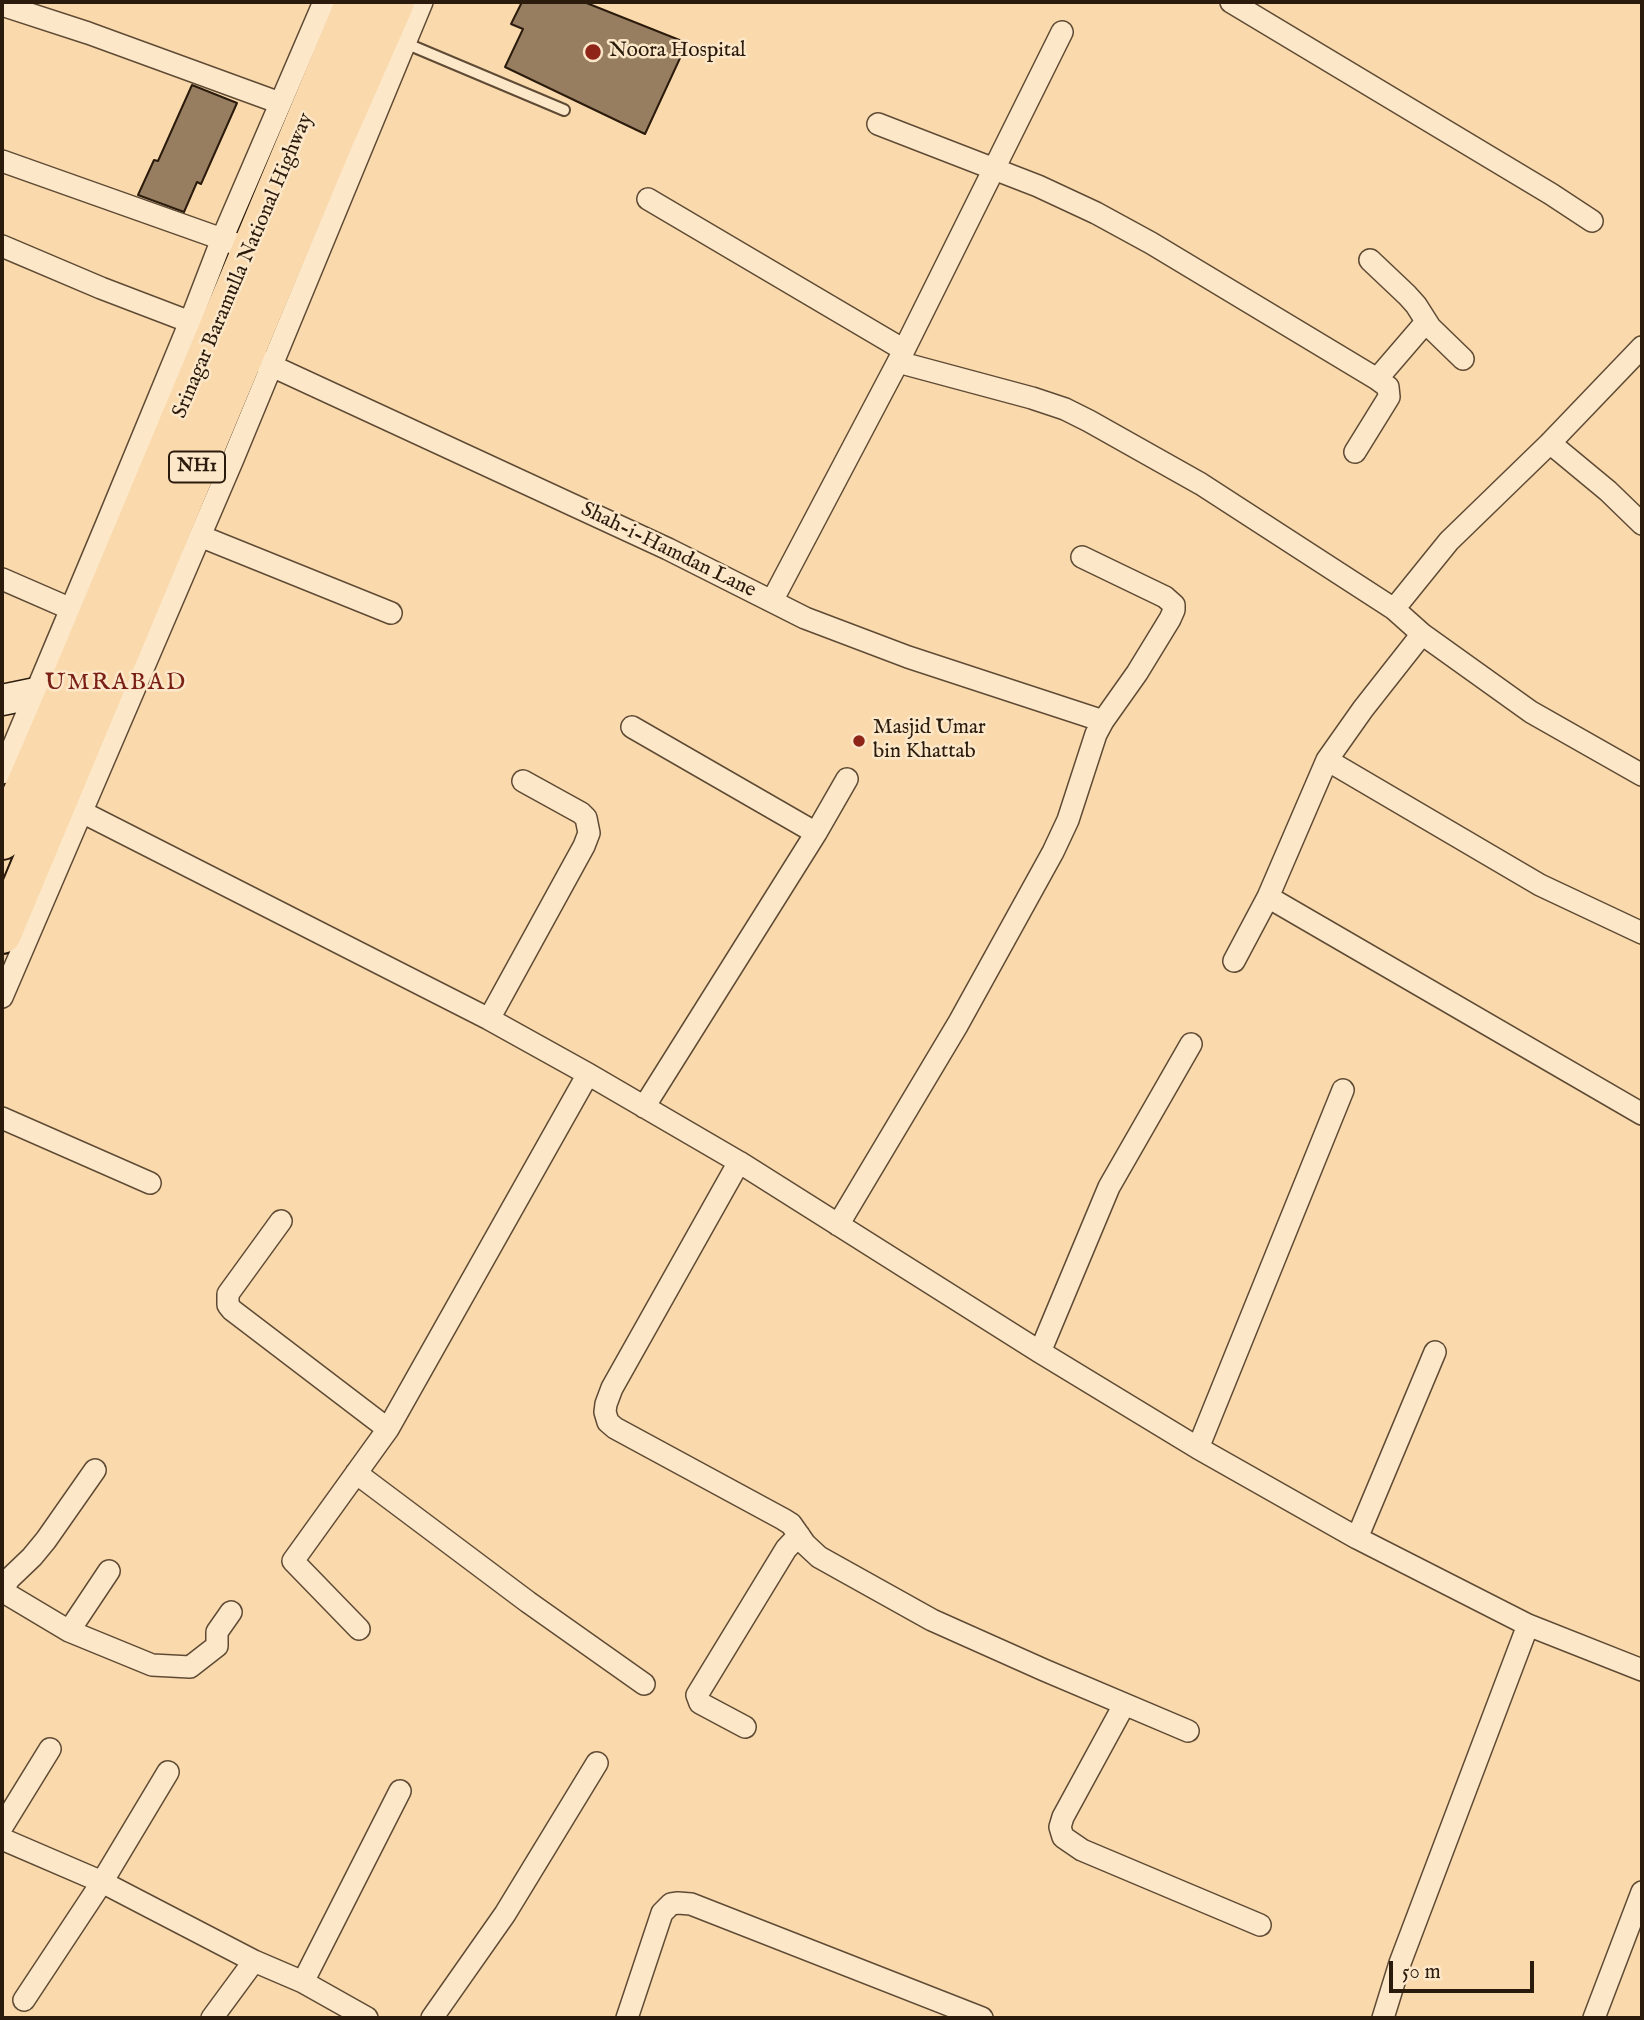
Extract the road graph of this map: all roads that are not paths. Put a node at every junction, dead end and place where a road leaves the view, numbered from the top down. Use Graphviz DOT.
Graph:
graph roads {
  1 [pos="324,2"];
  2 [pos="355,2"];
  3 [pos="395,2"];
  4 [pos="422,2"];
  5 [pos="1231,2"];
  6 [pos="2,5"];
  7 [pos="1062,32"];
  8 [pos="405,43"];
  9 [pos="280,103"];
  10 [pos="564,110"];
  11 [pos="878,124"];
  12 [pos="2,161"];
  13 [pos="270,165"];
  14 [pos="995,168"];
  15 [pos="648,199"];
  16 [pos="1592,221"];
  17 [pos="236,245"];
  18 [pos="2,246"];
  19 [pos="1370,261"];
  20 [pos="190,322"];
  21 [pos="1426,322"];
  22 [pos="1642,347"];
  23 [pos="901,356"];
  24 [pos="1463,359"];
  25 [pos="258,360"];
  26 [pos="1377,379"];
  27 [pos="1550,443"];
  28 [pos="1355,452"];
  29 [pos="1642,524"];
  30 [pos="200,536"];
  31 [pos="1082,556"];
  32 [pos="2,579"];
  33 [pos="772,601"];
  34 [pos="1394,608"];
  35 [pos="71,609"];
  36 [pos="391,613"];
  37 [pos="1422,634"];
  38 [pos="36,693"];
  39 [pos="2,700"];
  40 [pos="1103,721"];
  41 [pos="632,727"];
  42 [pos="1327,760"];
  43 [pos="2,772"];
  44 [pos="1642,775"];
  45 [pos="847,779"];
  46 [pos="523,781"];
  47 [pos="70,806"];
  48 [pos="816,833"];
  49 [pos="2,840"];
  50 [pos="1268,897"];
  51 [pos="1642,933"];
  52 [pos="2,934"];
  53 [pos="1234,961"];
  54 [pos="2,997"];
  55 [pos="489,1019"];
  56 [pos="1191,1044"];
  57 [pos="588,1074"];
  58 [pos="1343,1090"];
  59 [pos="644,1107"];
  60 [pos="1642,1114"];
  61 [pos="2,1118"];
  62 [pos="739,1162"];
  63 [pos="150,1183"];
  64 [pos="281,1221"];
  65 [pos="838,1225"];
  66 [pos="1040,1352"];
  67 [pos="1435,1352"];
  68 [pos="388,1429"];
  69 [pos="1198,1448"];
  70 [pos="95,1470"];
  71 [pos="356,1473"];
  72 [pos="799,1535"];
  73 [pos="1357,1538"];
  74 [pos="109,1571"];
  75 [pos="2,1591"];
  76 [pos="232,1612"];
  77 [pos="1528,1625"];
  78 [pos="359,1629"];
  79 [pos="69,1632"];
  80 [pos="1642,1671"];
  81 [pos="644,1684"];
  82 [pos="1124,1705"];
  83 [pos="745,1727"];
  84 [pos="1188,1731"];
  85 [pos="50,1749"];
  86 [pos="597,1763"];
  87 [pos="168,1772"];
  88 [pos="400,1791"];
  89 [pos="2,1827"];
  90 [pos="2,1839"];
  91 [pos="103,1882"];
  92 [pos="1642,1892"];
  93 [pos="1260,1925"];
  94 [pos="254,1961"];
  95 [pos="303,1982"];
  96 [pos="24,2000"];
  97 [pos="212,2018"];
  98 [pos="367,2018"];
  99 [pos="432,2018"];
  100 [pos="627,2018"];
  101 [pos="982,2018"];
  102 [pos="1382,2018"];
  103 [pos="1594,2018"];
  1 -- 9 [label="street"];
  2 -- 13 [label="highway, Srinagar Baramulla National Highway / NH1"];
  3 -- 25 [label="highway, NH1"];
  4 -- 8 [label="street"];
  5 -- 16 [label="street"];
  6 -- 9 [label="street"];
  7 -- 14 [label="street"];
  8 -- 10 [label="lane"];
  8 -- 25 [label="street"];
  9 -- 13 [label="street"];
  11 -- 14 [label="street"];
  12 -- 17 [label="street"];
  13 -- 17 [label="highway, Srinagar Baramulla National Highway / NH1"];
  14 -- 23 [label="street"];
  14 -- 26 [label="street"];
  15 -- 23 [label="street"];
  17 -- 20 [label="street"];
  17 -- 49 [label="highway, Srinagar Baramulla National Highway / NH1"];
  18 -- 20 [label="street"];
  19 -- 21 [label="street"];
  20 -- 35 [label="street"];
  21 -- 24 [label="street"];
  21 -- 26 [label="street"];
  22 -- 27 [label="street"];
  23 -- 33 [label="street"];
  23 -- 34 [label="street"];
  25 -- 30 [label="street"];
  25 -- 33 [label="street, Shah-i-Hamdan Lane"];
  25 -- 47 [label="highway, NH1"];
  26 -- 28 [label="street"];
  27 -- 29 [label="street"];
  27 -- 34 [label="street"];
  30 -- 36 [label="street"];
  30 -- 47 [label="street"];
  31 -- 40 [label="street"];
  32 -- 35 [label="street"];
  33 -- 40 [label="street, Shah-i-Hamdan Lane"];
  34 -- 37 [label="street"];
  35 -- 38 [label="street"];
  37 -- 42 [label="street"];
  37 -- 44 [label="street"];
  38 -- 39 [label="street"];
  38 -- 43 [label="street"];
  40 -- 65 [label="street"];
  41 -- 48 [label="street"];
  42 -- 50 [label="street"];
  42 -- 51 [label="street"];
  45 -- 48 [label="street"];
  46 -- 55 [label="street"];
  47 -- 52 [label="highway, NH1"];
  47 -- 54 [label="street"];
  47 -- 55 [label="street"];
  48 -- 59 [label="street"];
  50 -- 53 [label="street"];
  50 -- 60 [label="street"];
  55 -- 57 [label="street"];
  56 -- 66 [label="street"];
  57 -- 59 [label="street"];
  57 -- 68 [label="street"];
  58 -- 69 [label="street"];
  59 -- 62 [label="street"];
  61 -- 63 [label="street"];
  62 -- 65 [label="street"];
  62 -- 72 [label="street"];
  64 -- 68 [label="street"];
  65 -- 66 [label="street"];
  66 -- 69 [label="street"];
  67 -- 73 [label="street"];
  68 -- 71 [label="street"];
  69 -- 73 [label="street"];
  70 -- 75 [label="street"];
  71 -- 78 [label="street"];
  71 -- 81 [label="street"];
  72 -- 82 [label="street"];
  72 -- 83 [label="street"];
  73 -- 77 [label="street"];
  74 -- 79 [label="street"];
  75 -- 79 [label="street"];
  76 -- 79 [label="street"];
  77 -- 80 [label="street"];
  77 -- 102 [label="street"];
  82 -- 84 [label="street"];
  82 -- 93 [label="street"];
  85 -- 89 [label="street"];
  86 -- 99 [label="street"];
  87 -- 91 [label="street"];
  88 -- 95 [label="street"];
  90 -- 91 [label="street"];
  91 -- 94 [label="street"];
  91 -- 96 [label="street"];
  92 -- 103 [label="street"];
  94 -- 95 [label="street"];
  94 -- 97 [label="street"];
  95 -- 98 [label="street"];
  100 -- 101 [label="street"];
}
